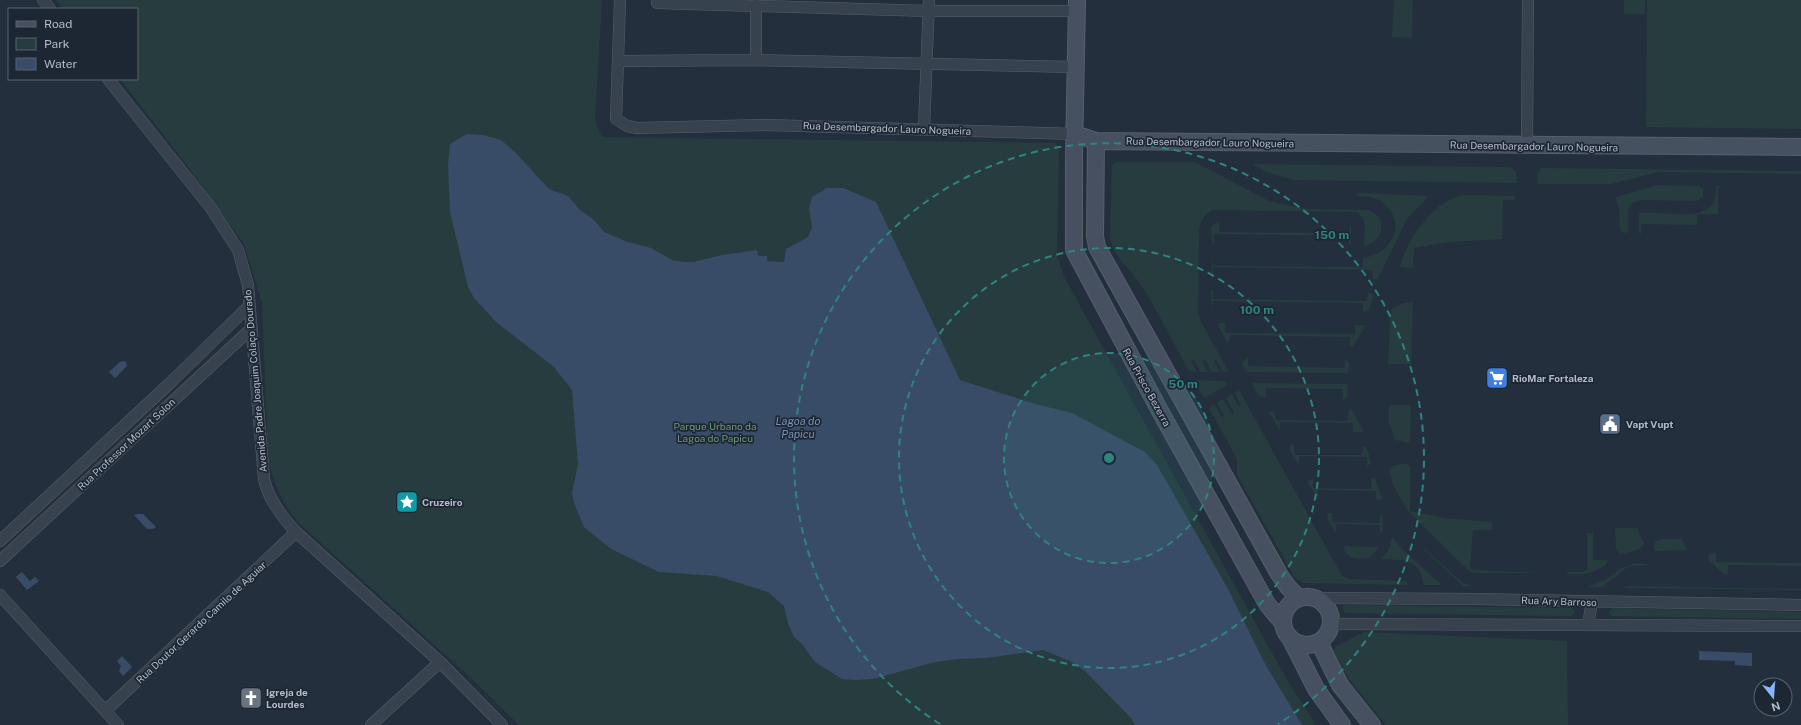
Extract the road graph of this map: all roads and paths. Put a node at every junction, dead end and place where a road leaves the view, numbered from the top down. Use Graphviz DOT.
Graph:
graph roads {
  1 [pos="43,0"];
  2 [pos="620,0"];
  3 [pos="1528,0"];
  4 [pos="657,3"];
  5 [pos="774,3"];
  6 [pos="756,5"];
  7 [pos="929,5"];
  8 [pos="1077,6"];
  9 [pos="49,8"];
  10 [pos="756,60"];
  11 [pos="618,61"];
  12 [pos="928,64"];
  13 [pos="1076,67"];
  14 [pos="109,80"];
  15 [pos="924,129"];
  16 [pos="1075,134"];
  17 [pos="1096,141"];
  18 [pos="1527,146"];
  19 [pos="1801,147"];
  20 [pos="249,306"];
  21 [pos="252,328"];
  22 [pos="296,532"];
  23 [pos="0,541"];
  24 [pos="0,561"];
  25 [pos="0,595"];
  26 [pos="1299,598"];
  27 [pos="1317,598"];
  28 [pos="1592,602"];
  29 [pos="1801,605"];
  30 [pos="1283,623"];
  31 [pos="1331,624"];
  32 [pos="1588,624"];
  33 [pos="1801,626"];
  34 [pos="1290,638"];
  35 [pos="1319,642"];
  36 [pos="440,662"];
  37 [pos="105,711"];
  38 [pos="118,725"];
  39 [pos="372,725"];
  40 [pos="502,725"];
  41 [pos="1342,725"];
  42 [pos="1372,725"];
  1 -- 9 [label="street"];
  2 -- 11 [label="street"];
  3 -- 18 [label="street"];
  4 -- 6 [label="street"];
  5 -- 6 [label="street"];
  5 -- 7 [label="street"];
  6 -- 10 [label="street"];
  7 -- 8 [label="street"];
  7 -- 12 [label="street"];
  8 -- 13 [label="street, Rua Prisco Bezerra"];
  10 -- 11 [label="street"];
  10 -- 12 [label="street"];
  11 -- 15 [label="street, Rua Desembargador Lauro Nogueira"];
  12 -- 13 [label="street"];
  12 -- 15 [label="street"];
  13 -- 16 [label="street, Rua Prisco Bezerra"];
  14 -- 20 [label="street, Avenida Padre Joaquim Colaço Dourado"];
  15 -- 16 [label="street, Rua Desembargador Lauro Nogueira"];
  16 -- 17 [label="street, Rua Desembargador Lauro Nogueira"];
  16 -- 30 [label="street, Rua Prisco Bezerra"];
  17 -- 18 [label="street, Rua Desembargador Lauro Nogueira"];
  17 -- 26 [label="street"];
  18 -- 19 [label="street, Rua Desembargador Lauro Nogueira"];
  20 -- 21 [label="street, Avenida Padre Joaquim Colaço Dourado"];
  20 -- 23 [label="street, Rua Professor Mozart Solon"];
  21 -- 22 [label="street, Avenida Padre Joaquim Colaço Dourado"];
  21 -- 24 [label="street, Rua Professor Mozart Solon"];
  22 -- 36 [label="street, Avenida Padre Joaquim Colaço Dourado"];
  22 -- 37 [label="street, Rua Doutor Gerardo Camilo de Aguiar"];
  25 -- 37 [label="street"];
  26 -- 27 [label="street"];
  26 -- 30 [label="street"];
  27 -- 28 [label="street, Rua Ary Barroso"];
  27 -- 31 [label="street"];
  28 -- 29 [label="street, Rua Ary Barroso"];
  28 -- 32 [label="street"];
  30 -- 34 [label="street"];
  31 -- 32 [label="street"];
  31 -- 35 [label="street"];
  32 -- 33 [label="street"];
  34 -- 35 [label="street"];
  34 -- 41 [label="street"];
  35 -- 42 [label="street"];
  36 -- 39 [label="street"];
  36 -- 40 [label="street, Avenida Padre Joaquim Colaço Dourado"];
  37 -- 38 [label="street"];
}
